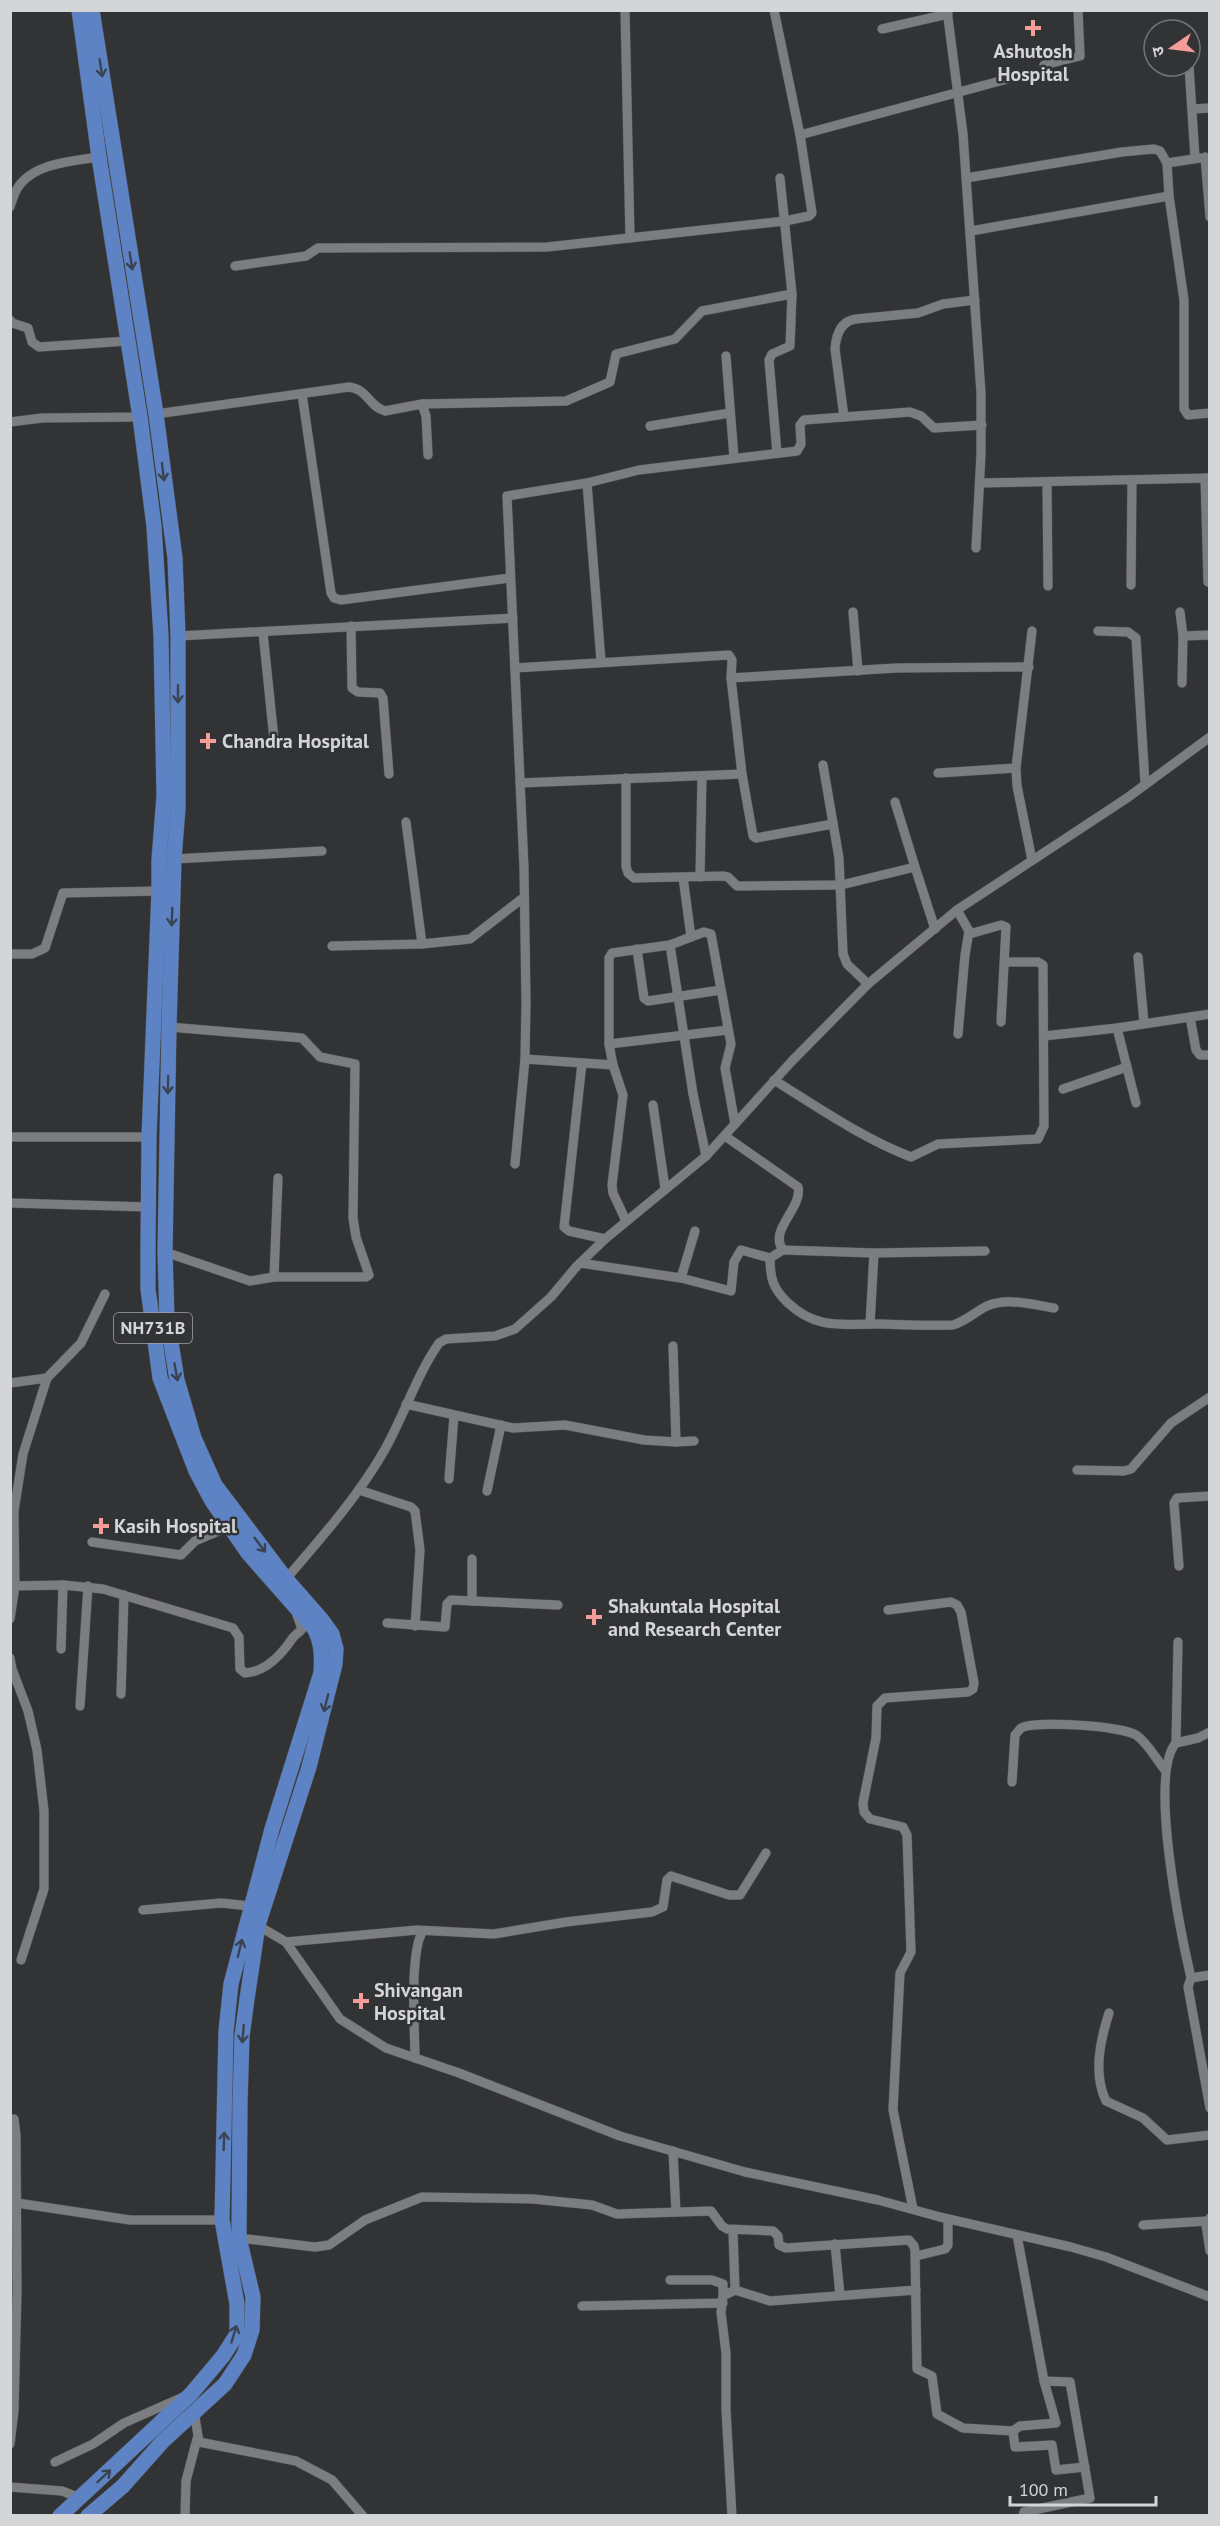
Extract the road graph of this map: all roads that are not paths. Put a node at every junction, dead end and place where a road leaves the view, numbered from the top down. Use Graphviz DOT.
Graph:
graph roads {
  1 [pos="79,10"];
  2 [pos="92,10"];
  3 [pos="625,10"];
  4 [pos="774,10"];
  5 [pos="1078,10"];
  6 [pos="947,12"];
  7 [pos="882,29"];
  8 [pos="1044,65"];
  9 [pos="1026,74"];
  10 [pos="1190,78"];
  11 [pos="958,93"];
  12 [pos="1209,108"];
  13 [pos="1192,109"];
  14 [pos="800,135"];
  15 [pos="99,157"];
  16 [pos="1203,157"];
  17 [pos="1167,163"];
  18 [pos="780,178"];
  19 [pos="966,178"];
  20 [pos="1169,196"];
  21 [pos="10,207"];
  22 [pos="1209,217"];
  23 [pos="785,221"];
  24 [pos="971,231"];
  25 [pos="630,238"];
  26 [pos="235,266"];
  27 [pos="792,294"];
  28 [pos="975,300"];
  29 [pos="10,320"];
  30 [pos="128,341"];
  31 [pos="726,356"];
  32 [pos="302,394"];
  33 [pos="422,404"];
  34 [pos="730,413"];
  35 [pos="1209,413"];
  36 [pos="148,415"];
  37 [pos="844,417"];
  38 [pos="10,422"];
  39 [pos="982,425"];
  40 [pos="650,426"];
  41 [pos="777,453"];
  42 [pos="428,455"];
  43 [pos="734,458"];
  44 [pos="1207,478"];
  45 [pos="1132,480"];
  46 [pos="1047,482"];
  47 [pos="587,483"];
  48 [pos="980,483"];
  49 [pos="976,548"];
  50 [pos="510,578"];
  51 [pos="1208,582"];
  52 [pos="1131,585"];
  53 [pos="1048,586"];
  54 [pos="853,612"];
  55 [pos="1180,612"];
  56 [pos="513,618"];
  57 [pos="351,626"];
  58 [pos="1032,631"];
  59 [pos="1098,631"];
  60 [pos="263,633"];
  61 [pos="1209,635"];
  62 [pos="178,636"];
  63 [pos="1183,636"];
  64 [pos="601,661"];
  65 [pos="1029,667"];
  66 [pos="514,668"];
  67 [pos="858,671"];
  68 [pos="731,678"];
  69 [pos="1182,683"];
  70 [pos="1209,737"];
  71 [pos="274,740"];
  72 [pos="823,765"];
  73 [pos="1016,768"];
  74 [pos="938,773"];
  75 [pos="389,774"];
  76 [pos="742,774"];
  77 [pos="702,776"];
  78 [pos="626,778"];
  79 [pos="520,783"];
  80 [pos="1145,783"];
  81 [pos="896,802"];
  82 [pos="406,822"];
  83 [pos="833,824"];
  84 [pos="322,851"];
  85 [pos="174,859"];
  86 [pos="1032,860"];
  87 [pos="915,867"];
  88 [pos="683,877"];
  89 [pos="700,877"];
  90 [pos="841,885"];
  91 [pos="159,891"];
  92 [pos="523,898"];
  93 [pos="957,910"];
  94 [pos="935,929"];
  95 [pos="969,931"];
  96 [pos="691,937"];
  97 [pos="422,944"];
  98 [pos="669,945"];
  99 [pos="332,946"];
  100 [pos="637,949"];
  101 [pos="10,954"];
  102 [pos="1138,957"];
  103 [pos="1005,962"];
  104 [pos="868,984"];
  105 [pos="721,990"];
  106 [pos="677,997"];
  107 [pos="1209,1014"];
  108 [pos="1190,1017"];
  109 [pos="1001,1022"];
  110 [pos="1144,1023"];
  111 [pos="169,1027"];
  112 [pos="1117,1029"];
  113 [pos="728,1030"];
  114 [pos="958,1034"];
  115 [pos="683,1036"];
  116 [pos="1044,1036"];
  117 [pos="609,1044"];
  118 [pos="1209,1055"];
  119 [pos="525,1059"];
  120 [pos="582,1063"];
  121 [pos="613,1065"];
  122 [pos="1127,1066"];
  123 [pos="774,1080"];
  124 [pos="1063,1089"];
  125 [pos="1136,1103"];
  126 [pos="653,1105"];
  127 [pos="735,1124"];
  128 [pos="724,1136"];
  129 [pos="10,1137"];
  130 [pos="149,1137"];
  131 [pos="706,1156"];
  132 [pos="515,1164"];
  133 [pos="278,1178"];
  134 [pos="664,1188"];
  135 [pos="10,1203"];
  136 [pos="150,1207"];
  137 [pos="626,1221"];
  138 [pos="695,1231"];
  139 [pos="605,1239"];
  140 [pos="783,1250"];
  141 [pos="985,1251"];
  142 [pos="165,1252"];
  143 [pos="874,1253"];
  144 [pos="770,1258"];
  145 [pos="580,1263"];
  146 [pos="274,1277"];
  147 [pos="681,1278"];
  148 [pos="105,1294"];
  149 [pos="1054,1308"];
  150 [pos="870,1324"];
  151 [pos="673,1346"];
  152 [pos="47,1378"];
  153 [pos="10,1383"];
  154 [pos="1209,1397"];
  155 [pos="406,1404"];
  156 [pos="453,1416"];
  157 [pos="501,1425"];
  158 [pos="694,1440"];
  159 [pos="676,1442"];
  160 [pos="1077,1470"];
  161 [pos="448,1479"];
  162 [pos="359,1490"];
  163 [pos="487,1491"];
  164 [pos="1209,1496"];
  165 [pos="228,1527"];
  166 [pos="92,1542"];
  167 [pos="472,1559"];
  168 [pos="1179,1566"];
  169 [pos="286,1580"];
  170 [pos="63,1585"];
  171 [pos="13,1586"];
  172 [pos="88,1586"];
  173 [pos="123,1595"];
  174 [pos="472,1601"];
  175 [pos="558,1605"];
  176 [pos="294,1607"];
  177 [pos="888,1610"];
  178 [pos="10,1619"];
  179 [pos="387,1623"];
  180 [pos="414,1626"];
  181 [pos="1178,1642"];
  182 [pos="61,1649"];
  183 [pos="10,1658"];
  184 [pos="121,1694"];
  185 [pos="80,1706"];
  186 [pos="1209,1732"];
  187 [pos="1176,1743"];
  188 [pos="1165,1770"];
  189 [pos="1012,1782"];
  190 [pos="766,1853"];
  191 [pos="143,1910"];
  192 [pos="252,1917"];
  193 [pos="423,1931"];
  194 [pos="286,1942"];
  195 [pos="21,1960"];
  196 [pos="1209,1975"];
  197 [pos="1191,1978"];
  198 [pos="1109,2013"];
  199 [pos="415,2058"];
  200 [pos="1209,2108"];
  201 [pos="14,2119"];
  202 [pos="1209,2135"];
  203 [pos="673,2151"];
  204 [pos="17,2203"];
  205 [pos="913,2209"];
  206 [pos="676,2212"];
  207 [pos="948,2219"];
  208 [pos="222,2220"];
  209 [pos="1208,2220"];
  210 [pos="1143,2225"];
  211 [pos="733,2230"];
  212 [pos="1017,2235"];
  213 [pos="239,2238"];
  214 [pos="835,2244"];
  215 [pos="1209,2251"];
  216 [pos="916,2256"];
  217 [pos="670,2280"];
  218 [pos="735,2290"];
  219 [pos="916,2290"];
  220 [pos="840,2295"];
  221 [pos="1209,2298"];
  222 [pos="723,2299"];
  223 [pos="582,2306"];
  224 [pos="14,2307"];
  225 [pos="1044,2381"];
  226 [pos="192,2394"];
  227 [pos="194,2411"];
  228 [pos="1013,2431"];
  229 [pos="197,2439"];
  230 [pos="10,2444"];
  231 [pos="55,2462"];
  232 [pos="1085,2467"];
  233 [pos="10,2487"];
  234 [pos="80,2498"];
  235 [pos="60,2516"];
  236 [pos="88,2516"];
  237 [pos="185,2516"];
  238 [pos="363,2516"];
  239 [pos="732,2516"];
  240 [pos="1023,2516"];
  1 -- 15 [label="highway, NH731B"];
  2 -- 36 [label="highway, one-way"];
  3 -- 25 [label="street"];
  4 -- 14 [label="street"];
  5 -- 8 [label="street"];
  6 -- 7 [label="street"];
  6 -- 11 [label="street"];
  9 -- 11 [label="street"];
  10 -- 13 [label="street"];
  11 -- 14 [label="street"];
  11 -- 19 [label="street"];
  12 -- 13 [label="street"];
  13 -- 16 [label="street"];
  14 -- 23 [label="street"];
  15 -- 21 [label="street"];
  15 -- 30 [label="highway, NH731B"];
  16 -- 17 [label="street"];
  16 -- 22 [label="street"];
  17 -- 19 [label="street"];
  17 -- 20 [label="street"];
  18 -- 23 [label="street"];
  19 -- 24 [label="street"];
  20 -- 24 [label="street"];
  20 -- 35 [label="street"];
  23 -- 25 [label="street"];
  23 -- 27 [label="street"];
  24 -- 28 [label="street"];
  25 -- 26 [label="street"];
  27 -- 33 [label="street"];
  27 -- 41 [label="street"];
  28 -- 37 [label="street"];
  28 -- 39 [label="street"];
  29 -- 30 [label="street"];
  30 -- 36 [label="highway, NH731B"];
  31 -- 34 [label="street"];
  32 -- 33 [label="street"];
  32 -- 36 [label="street"];
  32 -- 50 [label="street"];
  33 -- 42 [label="street"];
  34 -- 40 [label="street"];
  34 -- 43 [label="street"];
  36 -- 38 [label="street"];
  36 -- 62 [label="highway, one-way"];
  36 -- 91 [label="highway, NH731B"];
  37 -- 39 [label="street"];
  37 -- 41 [label="street"];
  39 -- 48 [label="street"];
  41 -- 43 [label="street"];
  43 -- 47 [label="street"];
  44 -- 45 [label="street"];
  44 -- 51 [label="street"];
  45 -- 46 [label="street"];
  45 -- 52 [label="street"];
  46 -- 48 [label="street"];
  46 -- 53 [label="street"];
  47 -- 50 [label="street"];
  47 -- 64 [label="street"];
  48 -- 49 [label="street"];
  50 -- 56 [label="street"];
  54 -- 67 [label="street"];
  55 -- 63 [label="street"];
  56 -- 57 [label="street"];
  56 -- 66 [label="street"];
  57 -- 60 [label="street"];
  57 -- 75 [label="street"];
  58 -- 65 [label="street"];
  59 -- 80 [label="street"];
  60 -- 62 [label="street"];
  60 -- 71 [label="street"];
  61 -- 63 [label="street"];
  62 -- 85 [label="highway, one-way"];
  63 -- 69 [label="street"];
  64 -- 66 [label="street"];
  64 -- 68 [label="street"];
  65 -- 67 [label="street"];
  65 -- 73 [label="street"];
  66 -- 79 [label="street"];
  67 -- 68 [label="street"];
  68 -- 76 [label="street"];
  70 -- 80 [label="street"];
  72 -- 83 [label="street"];
  73 -- 74 [label="street"];
  73 -- 86 [label="street"];
  76 -- 77 [label="street"];
  76 -- 83 [label="street"];
  77 -- 78 [label="street"];
  77 -- 89 [label="street"];
  78 -- 79 [label="street"];
  78 -- 88 [label="street"];
  79 -- 92 [label="street"];
  80 -- 86 [label="street"];
  81 -- 87 [label="street"];
  82 -- 97 [label="street"];
  83 -- 90 [label="street"];
  84 -- 85 [label="street"];
  85 -- 111 [label="highway, one-way"];
  86 -- 93 [label="street"];
  87 -- 90 [label="street"];
  87 -- 94 [label="street"];
  88 -- 89 [label="street"];
  88 -- 96 [label="street"];
  89 -- 90 [label="street"];
  90 -- 104 [label="street"];
  91 -- 101 [label="street"];
  91 -- 130 [label="highway, NH731B"];
  92 -- 97 [label="street"];
  92 -- 119 [label="street"];
  93 -- 94 [label="street"];
  93 -- 95 [label="street"];
  94 -- 104 [label="street"];
  95 -- 103 [label="street"];
  95 -- 114 [label="street"];
  96 -- 98 [label="street"];
  96 -- 105 [label="street"];
  97 -- 99 [label="street"];
  98 -- 100 [label="street"];
  98 -- 106 [label="street"];
  100 -- 106 [label="street"];
  100 -- 117 [label="street"];
  102 -- 110 [label="street"];
  103 -- 109 [label="street"];
  103 -- 116 [label="street"];
  104 -- 123 [label="street"];
  105 -- 106 [label="street"];
  105 -- 113 [label="street"];
  106 -- 115 [label="street"];
  107 -- 108 [label="street"];
  108 -- 110 [label="street"];
  108 -- 118 [label="street"];
  110 -- 112 [label="street"];
  111 -- 142 [label="highway, one-way"];
  111 -- 146 [label="street"];
  112 -- 116 [label="street"];
  112 -- 122 [label="street"];
  113 -- 115 [label="street"];
  113 -- 127 [label="street"];
  115 -- 117 [label="street"];
  115 -- 131 [label="street"];
  116 -- 123 [label="street"];
  117 -- 121 [label="street"];
  119 -- 120 [label="street"];
  119 -- 132 [label="street"];
  120 -- 121 [label="street"];
  120 -- 139 [label="street"];
  121 -- 137 [label="street"];
  122 -- 124 [label="street"];
  122 -- 125 [label="street"];
  123 -- 127 [label="street"];
  126 -- 134 [label="street"];
  127 -- 128 [label="street"];
  128 -- 131 [label="street"];
  128 -- 140 [label="street"];
  129 -- 130 [label="street"];
  130 -- 136 [label="highway, NH731B"];
  131 -- 134 [label="street"];
  133 -- 146 [label="street"];
  134 -- 137 [label="street"];
  135 -- 136 [label="street"];
  136 -- 165 [label="highway, NH731B"];
  137 -- 139 [label="street"];
  138 -- 147 [label="street"];
  139 -- 145 [label="street"];
  140 -- 143 [label="street"];
  140 -- 144 [label="street"];
  141 -- 143 [label="street"];
  142 -- 146 [label="street"];
  142 -- 169 [label="highway, one-way"];
  143 -- 150 [label="street"];
  144 -- 147 [label="street"];
  144 -- 150 [label="street"];
  145 -- 147 [label="street"];
  145 -- 155 [label="street"];
  148 -- 152 [label="street"];
  149 -- 150 [label="street"];
  151 -- 159 [label="street"];
  152 -- 153 [label="street"];
  152 -- 171 [label="street"];
  154 -- 160 [label="street"];
  155 -- 156 [label="street"];
  155 -- 162 [label="street"];
  156 -- 157 [label="street"];
  156 -- 161 [label="street"];
  157 -- 159 [label="street"];
  157 -- 163 [label="street"];
  158 -- 159 [label="street"];
  162 -- 169 [label="street"];
  162 -- 180 [label="street"];
  164 -- 168 [label="street"];
  165 -- 166 [label="street"];
  165 -- 176 [label="highway, NH731B"];
  167 -- 174 [label="street"];
  169 -- 192 [label="highway, one-way"];
  170 -- 171 [label="street"];
  170 -- 172 [label="street"];
  170 -- 182 [label="street"];
  171 -- 178 [label="street"];
  172 -- 173 [label="street"];
  172 -- 185 [label="street"];
  173 -- 176 [label="street"];
  173 -- 184 [label="street"];
  174 -- 175 [label="street"];
  174 -- 180 [label="street"];
  176 -- 192 [label="highway, NH731B"];
  177 -- 205 [label="street"];
  179 -- 180 [label="street"];
  181 -- 187 [label="street"];
  183 -- 195 [label="street"];
  186 -- 187 [label="street"];
  187 -- 188 [label="street"];
  188 -- 189 [label="street"];
  188 -- 197 [label="street"];
  190 -- 193 [label="street"];
  191 -- 192 [label="street"];
  192 -- 194 [label="street"];
  208 -- 192 [label="highway, NH731B, one-way"];
  192 -- 213 [label="highway, one-way"];
  193 -- 194 [label="street"];
  193 -- 199 [label="street"];
  194 -- 199 [label="street"];
  196 -- 197 [label="street"];
  197 -- 200 [label="street"];
  198 -- 202 [label="street"];
  199 -- 203 [label="street"];
  201 -- 204 [label="street"];
  203 -- 205 [label="street"];
  203 -- 206 [label="street"];
  204 -- 208 [label="street"];
  204 -- 224 [label="street"];
  205 -- 207 [label="street"];
  206 -- 211 [label="street"];
  206 -- 213 [label="street"];
  207 -- 212 [label="street"];
  207 -- 216 [label="street"];
  226 -- 208 [label="highway, NH731B, one-way"];
  209 -- 210 [label="street"];
  209 -- 215 [label="street"];
  211 -- 214 [label="street"];
  211 -- 218 [label="street"];
  212 -- 221 [label="street"];
  212 -- 225 [label="street"];
  213 -- 227 [label="highway"];
  214 -- 216 [label="street"];
  214 -- 220 [label="street"];
  216 -- 219 [label="street"];
  217 -- 222 [label="street"];
  218 -- 220 [label="street"];
  218 -- 222 [label="street"];
  219 -- 220 [label="street"];
  219 -- 228 [label="street"];
  222 -- 223 [label="street"];
  222 -- 239 [label="street"];
  224 -- 230 [label="street"];
  225 -- 228 [label="street"];
  225 -- 232 [label="street"];
  226 -- 231 [label="street"];
  234 -- 226 [label="highway, NH731B, one-way"];
  227 -- 229 [label="street"];
  227 -- 236 [label="highway"];
  228 -- 232 [label="street"];
  229 -- 237 [label="street"];
  229 -- 238 [label="street"];
  232 -- 240 [label="street"];
  233 -- 234 [label="street"];
  234 -- 235 [label="highway, NH731B"];
}
